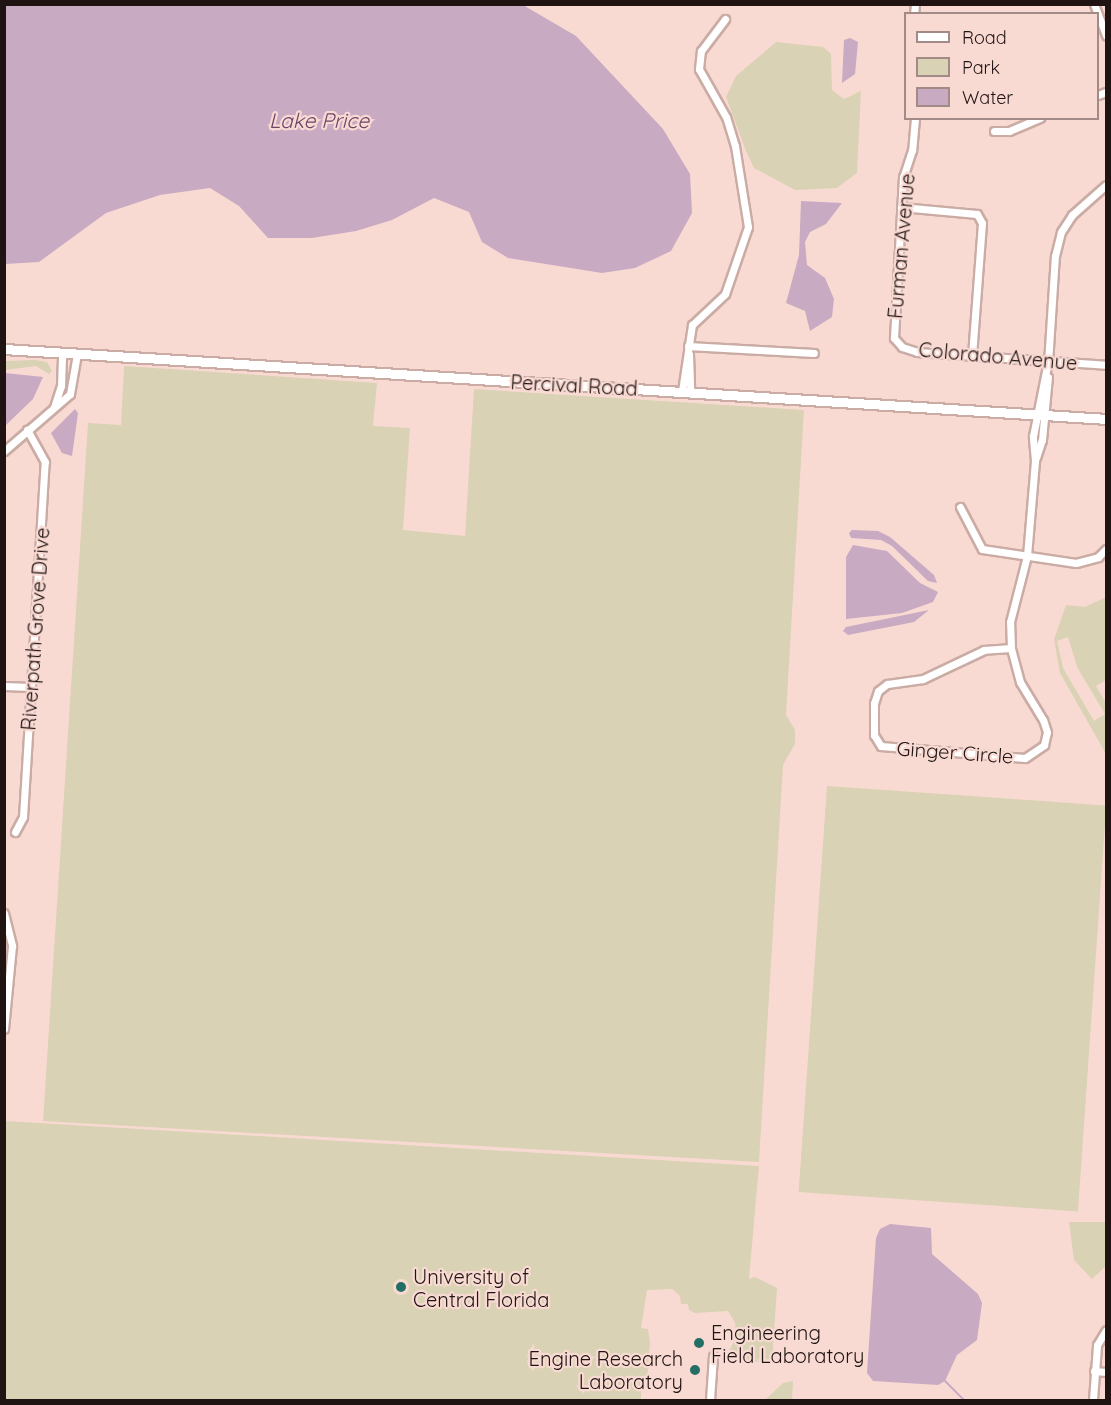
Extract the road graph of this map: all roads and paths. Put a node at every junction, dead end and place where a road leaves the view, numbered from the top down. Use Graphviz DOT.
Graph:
graph roads {
  1 [pos="1099,16"];
  2 [pos="725,19"];
  3 [pos="1107,36"];
  4 [pos="915,120"];
  5 [pos="1035,120"];
  6 [pos="994,131"];
  7 [pos="1107,185"];
  8 [pos="901,207"];
  9 [pos="894,338"];
  10 [pos="688,346"];
  11 [pos="4,349"];
  12 [pos="63,353"];
  13 [pos="814,353"];
  14 [pos="77,354"];
  15 [pos="972,356"];
  16 [pos="1048,361"];
  17 [pos="1107,365"];
  18 [pos="686,391"];
  19 [pos="53,410"];
  20 [pos="1042,415"];
  21 [pos="1107,419"];
  22 [pos="27,429"];
  23 [pos="4,451"];
  24 [pos="960,507"];
  25 [pos="1107,549"];
  26 [pos="1027,556"];
  27 [pos="1011,648"];
  28 [pos="4,686"];
  29 [pos="31,687"];
  30 [pos="15,832"];
  31 [pos="4,913"];
  32 [pos="6,1005"];
  33 [pos="4,1029"];
  34 [pos="1107,1330"];
  35 [pos="713,1356"];
  36 [pos="1094,1371"];
  37 [pos="1107,1372"];
  38 [pos="710,1401"];
  39 [pos="1093,1401"];
  1 -- 3 [label="street"];
  2 -- 10 [label="street"];
  4 -- 8 [label="street, Furman Avenue"];
  5 -- 6 [label="street"];
  7 -- 16 [label="street"];
  8 -- 9 [label="street, Furman Avenue"];
  8 -- 15 [label="street"];
  9 -- 15 [label="street, Colorado Avenue"];
  10 -- 13 [label="street"];
  10 -- 18 [label="street"];
  11 -- 12 [label="street, Percival Road"];
  12 -- 14 [label="street, Percival Road"];
  12 -- 19 [label="street"];
  14 -- 18 [label="street, Percival Road"];
  14 -- 19 [label="street"];
  15 -- 16 [label="street, Colorado Avenue"];
  16 -- 17 [label="street, Colorado Avenue"];
  16 -- 20 [label="street"];
  18 -- 20 [label="street, Percival Road"];
  19 -- 22 [label="street"];
  20 -- 21 [label="street, Percival Road"];
  20 -- 26 [label="street"];
  22 -- 23 [label="street"];
  22 -- 29 [label="street, Riverpath Grove Drive"];
  24 -- 26 [label="street"];
  25 -- 26 [label="street"];
  26 -- 27 [label="street"];
  27 -- 27 [label="street, Ginger Circle"];
  28 -- 29 [label="street"];
  29 -- 30 [label="street, Riverpath Grove Drive"];
  31 -- 32 [label="street"];
  32 -- 33 [label="street"];
  34 -- 36 [label="street"];
  35 -- 38 [label="street"];
  36 -- 37 [label="street"];
  36 -- 39 [label="street"];
}
